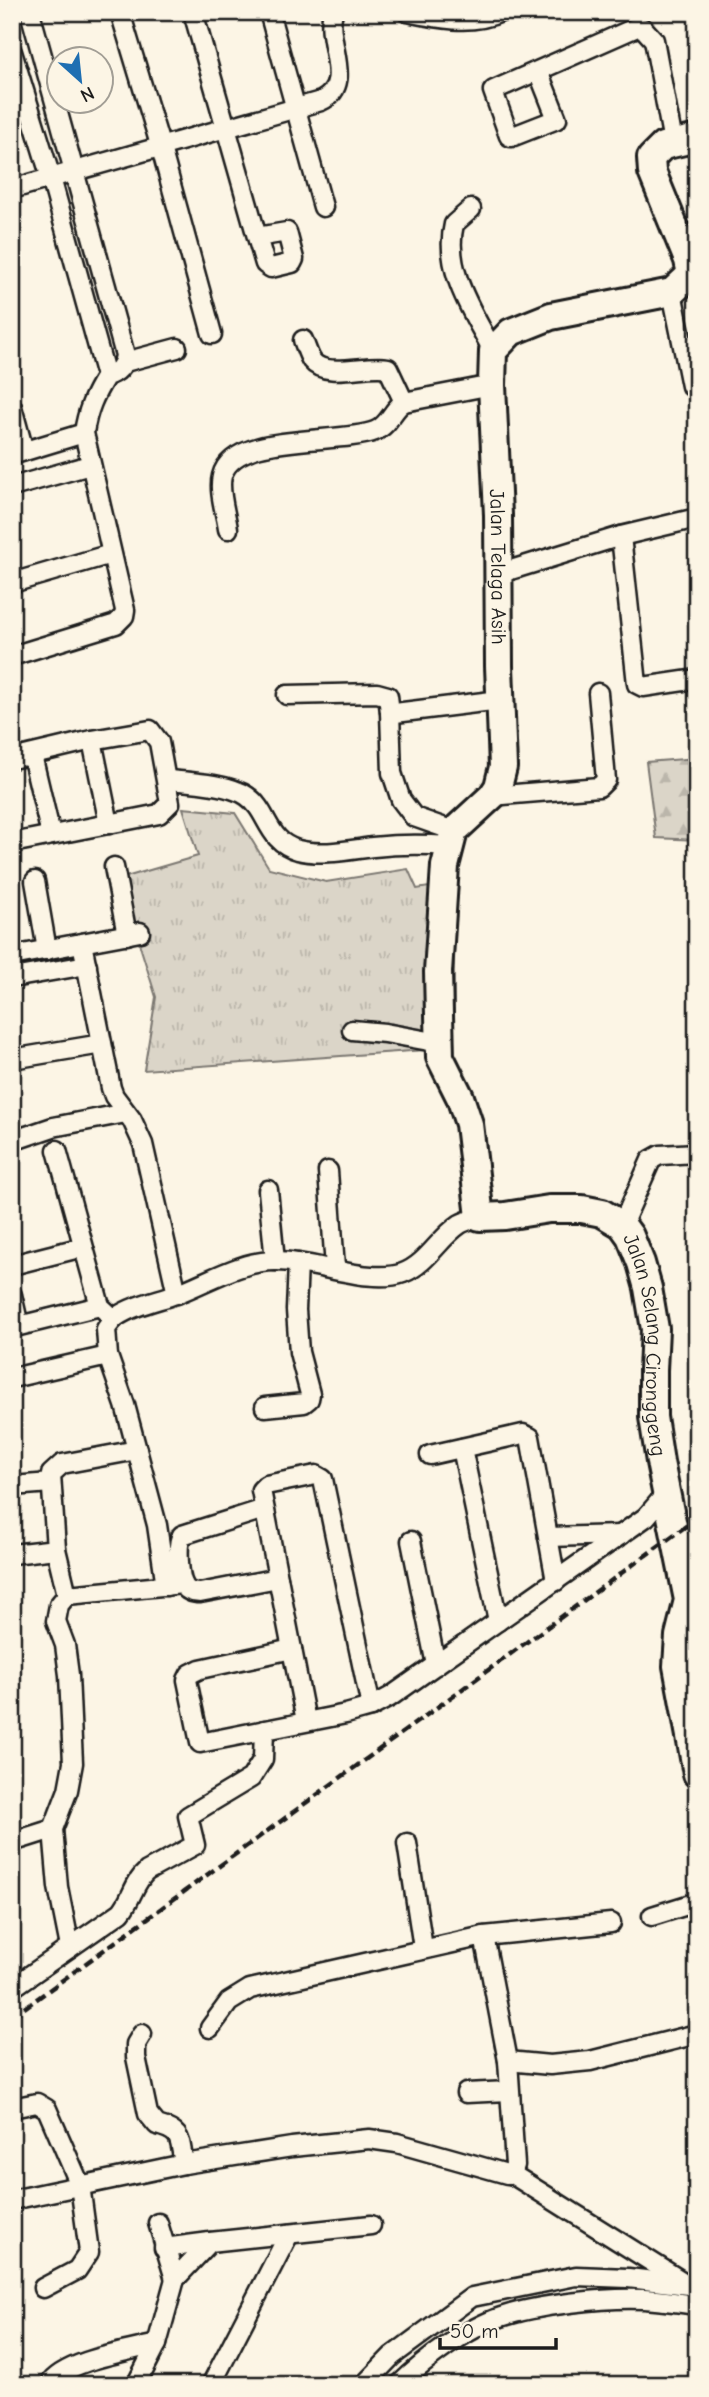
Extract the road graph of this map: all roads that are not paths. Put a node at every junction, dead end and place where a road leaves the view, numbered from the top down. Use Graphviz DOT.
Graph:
graph roads {
  1 [pos="30,12"];
  2 [pos="120,12"];
  3 [pos="193,12"];
  4 [pos="269,12"];
  5 [pos="333,12"];
  6 [pos="407,12"];
  7 [pos="501,12"];
  8 [pos="443,16"];
  9 [pos="12,52"];
  10 [pos="538,71"];
  11 [pos="295,109"];
  12 [pos="226,129"];
  13 [pos="685,140"];
  14 [pos="161,148"];
  15 [pos="75,171"];
  16 [pos="51,178"];
  17 [pos="12,190"];
  18 [pos="323,207"];
  19 [pos="471,209"];
  20 [pos="257,237"];
  21 [pos="672,292"];
  22 [pos="212,334"];
  23 [pos="303,340"];
  24 [pos="177,348"];
  25 [pos="494,351"];
  26 [pos="125,362"];
  27 [pos="106,376"];
  28 [pos="492,385"];
  29 [pos="691,386"];
  30 [pos="404,401"];
  31 [pos="12,407"];
  32 [pos="84,433"];
  33 [pos="18,453"];
  34 [pos="90,465"];
  35 [pos="12,487"];
  36 [pos="697,518"];
  37 [pos="228,529"];
  38 [pos="621,536"];
  39 [pos="111,554"];
  40 [pos="498,574"];
  41 [pos="12,583"];
  42 [pos="12,656"];
  43 [pos="697,679"];
  44 [pos="598,693"];
  45 [pos="287,695"];
  46 [pos="500,699"];
  47 [pos="390,712"];
  48 [pos="92,740"];
  49 [pos="32,755"];
  50 [pos="12,760"];
  51 [pos="168,780"];
  52 [pos="492,796"];
  53 [pos="109,824"];
  54 [pos="51,835"];
  55 [pos="452,839"];
  56 [pos="12,843"];
  57 [pos="114,867"];
  58 [pos="35,881"];
  59 [pos="82,943"];
  60 [pos="47,950"];
  61 [pos="12,957"];
  62 [pos="87,965"];
  63 [pos="12,978"];
  64 [pos="352,1030"];
  65 [pos="440,1043"];
  66 [pos="102,1044"];
  67 [pos="12,1059"];
  68 [pos="126,1113"];
  69 [pos="12,1141"];
  70 [pos="57,1150"];
  71 [pos="697,1153"];
  72 [pos="328,1171"];
  73 [pos="268,1190"];
  74 [pos="480,1217"];
  75 [pos="622,1225"];
  76 [pos="83,1247"];
  77 [pos="275,1261"];
  78 [pos="298,1263"];
  79 [pos="12,1265"];
  80 [pos="335,1268"];
  81 [pos="177,1294"];
  82 [pos="12,1295"];
  83 [pos="100,1307"];
  84 [pos="114,1319"];
  85 [pos="108,1356"];
  86 [pos="12,1378"];
  87 [pos="265,1407"];
  88 [pos="462,1448"];
  89 [pos="136,1450"];
  90 [pos="430,1455"];
  91 [pos="51,1483"];
  92 [pos="12,1486"];
  93 [pos="665,1495"];
  94 [pos="264,1509"];
  95 [pos="622,1535"];
  96 [pos="548,1537"];
  97 [pos="411,1541"];
  98 [pos="56,1549"];
  99 [pos="12,1554"];
  100 [pos="278,1578"];
  101 [pos="555,1581"];
  102 [pos="174,1585"];
  103 [pos="67,1595"];
  104 [pos="498,1621"];
  105 [pos="688,1634"];
  106 [pos="292,1649"];
  107 [pos="436,1664"];
  108 [pos="370,1707"];
  109 [pos="306,1721"];
  110 [pos="264,1730"];
  111 [pos="697,1774"];
  112 [pos="53,1829"];
  113 [pos="12,1842"];
  114 [pos="407,1843"];
  115 [pos="697,1902"];
  116 [pos="652,1916"];
  117 [pos="611,1923"];
  118 [pos="484,1936"];
  119 [pos="70,1947"];
  120 [pos="423,1948"];
  121 [pos="12,1988"];
  122 [pos="210,2028"];
  123 [pos="142,2034"];
  124 [pos="697,2034"];
  125 [pos="508,2061"];
  126 [pos="509,2091"];
  127 [pos="466,2093"];
  128 [pos="12,2108"];
  129 [pos="184,2164"];
  130 [pos="510,2174"];
  131 [pos="80,2185"];
  132 [pos="12,2200"];
  133 [pos="158,2224"];
  134 [pos="371,2225"];
  135 [pos="289,2234"];
  136 [pos="209,2242"];
  137 [pos="164,2248"];
  138 [pos="175,2279"];
  139 [pos="528,2285"];
  140 [pos="692,2286"];
  141 [pos="43,2288"];
  142 [pos="697,2305"];
  143 [pos="529,2311"];
  144 [pos="157,2344"];
  145 [pos="49,2385"];
  146 [pos="136,2385"];
  147 [pos="211,2385"];
  148 [pos="364,2385"];
  149 [pos="399,2385"];
  1 -- 15 [label="street"];
  2 -- 14 [label="street"];
  3 -- 12 [label="street"];
  4 -- 11 [label="street"];
  5 -- 11 [label="street"];
  6 -- 8 [label="street"];
  7 -- 8 [label="street"];
  9 -- 16 [label="street"];
  10 -- 13 [label="street"];
  11 -- 12 [label="street"];
  11 -- 18 [label="street"];
  12 -- 14 [label="street"];
  12 -- 20 [label="street"];
  13 -- 21 [label="street"];
  14 -- 15 [label="street"];
  14 -- 22 [label="street"];
  15 -- 16 [label="street"];
  15 -- 26 [label="street"];
  16 -- 17 [label="street"];
  16 -- 27 [label="street"];
  19 -- 25 [label="street"];
  21 -- 25 [label="street"];
  21 -- 29 [label="street"];
  23 -- 30 [label="street"];
  24 -- 26 [label="street"];
  25 -- 28 [label="street, Jalan Telaga Asih"];
  26 -- 27 [label="street"];
  27 -- 32 [label="street"];
  28 -- 30 [label="street"];
  28 -- 40 [label="street, Jalan Telaga Asih"];
  30 -- 37 [label="street"];
  31 -- 33 [label="street"];
  32 -- 33 [label="street"];
  32 -- 34 [label="street"];
  34 -- 35 [label="street"];
  34 -- 39 [label="street"];
  36 -- 38 [label="street"];
  38 -- 40 [label="street"];
  38 -- 43 [label="street"];
  39 -- 41 [label="street"];
  39 -- 42 [label="street"];
  40 -- 46 [label="street, Jalan Telaga Asih"];
  44 -- 52 [label="street"];
  45 -- 47 [label="street"];
  46 -- 47 [label="street"];
  46 -- 52 [label="street, Jalan Telaga Asih"];
  47 -- 55 [label="street"];
  48 -- 49 [label="street"];
  48 -- 51 [label="street"];
  48 -- 53 [label="street"];
  49 -- 50 [label="street"];
  49 -- 54 [label="street"];
  51 -- 53 [label="street"];
  51 -- 55 [label="street"];
  52 -- 55 [label="street, Jalan Telaga Asih"];
  53 -- 54 [label="street"];
  54 -- 56 [label="street"];
  55 -- 65 [label="street"];
  57 -- 59 [label="street"];
  58 -- 60 [label="street"];
  59 -- 60 [label="street"];
  59 -- 62 [label="street"];
  60 -- 61 [label="street"];
  62 -- 63 [label="street"];
  62 -- 66 [label="street"];
  64 -- 65 [label="street"];
  65 -- 74 [label="street"];
  66 -- 67 [label="street"];
  66 -- 68 [label="street"];
  68 -- 69 [label="street"];
  68 -- 81 [label="street"];
  70 -- 76 [label="street"];
  71 -- 75 [label="street"];
  72 -- 80 [label="street"];
  73 -- 77 [label="street"];
  74 -- 75 [label="street, Jalan Selang Cironggeng"];
  74 -- 80 [label="street"];
  75 -- 93 [label="street, Jalan Selang Cironggeng"];
  76 -- 79 [label="street"];
  76 -- 83 [label="street"];
  77 -- 78 [label="street"];
  77 -- 81 [label="street"];
  78 -- 80 [label="street"];
  78 -- 87 [label="street"];
  81 -- 84 [label="street"];
  82 -- 83 [label="street"];
  83 -- 84 [label="street"];
  84 -- 85 [label="street"];
  85 -- 86 [label="street"];
  85 -- 89 [label="street"];
  88 -- 90 [label="street"];
  88 -- 96 [label="street"];
  88 -- 104 [label="street"];
  89 -- 91 [label="street"];
  89 -- 102 [label="street"];
  91 -- 92 [label="street"];
  91 -- 98 [label="street"];
  93 -- 95 [label="street"];
  93 -- 105 [label="street, Jalan Selang Cironggeng"];
  94 -- 100 [label="street"];
  94 -- 102 [label="street"];
  94 -- 108 [label="street"];
  95 -- 96 [label="street"];
  95 -- 101 [label="street"];
  96 -- 101 [label="street"];
  97 -- 107 [label="street"];
  98 -- 99 [label="street"];
  98 -- 103 [label="street"];
  100 -- 102 [label="street"];
  100 -- 106 [label="street"];
  101 -- 104 [label="street"];
  102 -- 103 [label="street"];
  103 -- 112 [label="street"];
  104 -- 107 [label="street"];
  105 -- 111 [label="street, Jalan Selang Cironggeng"];
  106 -- 109 [label="street"];
  106 -- 110 [label="street"];
  107 -- 108 [label="street"];
  108 -- 109 [label="street"];
  109 -- 110 [label="street"];
  110 -- 119 [label="street"];
  112 -- 113 [label="street"];
  112 -- 119 [label="street"];
  114 -- 120 [label="street"];
  115 -- 116 [label="street"];
  117 -- 118 [label="street"];
  118 -- 120 [label="street"];
  118 -- 125 [label="street"];
  119 -- 121 [label="street"];
  120 -- 122 [label="street"];
  123 -- 129 [label="street"];
  124 -- 125 [label="street"];
  125 -- 126 [label="street"];
  126 -- 127 [label="street"];
  126 -- 130 [label="street"];
  128 -- 131 [label="street"];
  129 -- 130 [label="street"];
  129 -- 131 [label="street"];
  130 -- 140 [label="street"];
  131 -- 132 [label="street"];
  131 -- 141 [label="street"];
  133 -- 137 [label="street"];
  134 -- 135 [label="street"];
  135 -- 136 [label="street"];
  135 -- 147 [label="street"];
  136 -- 137 [label="street"];
  136 -- 138 [label="street"];
  137 -- 138 [label="street"];
  138 -- 144 [label="street"];
  139 -- 140 [label="street"];
  139 -- 143 [label="street"];
  139 -- 148 [label="street"];
  142 -- 143 [label="street"];
  143 -- 149 [label="street"];
  144 -- 145 [label="street"];
  144 -- 146 [label="street"];
}
